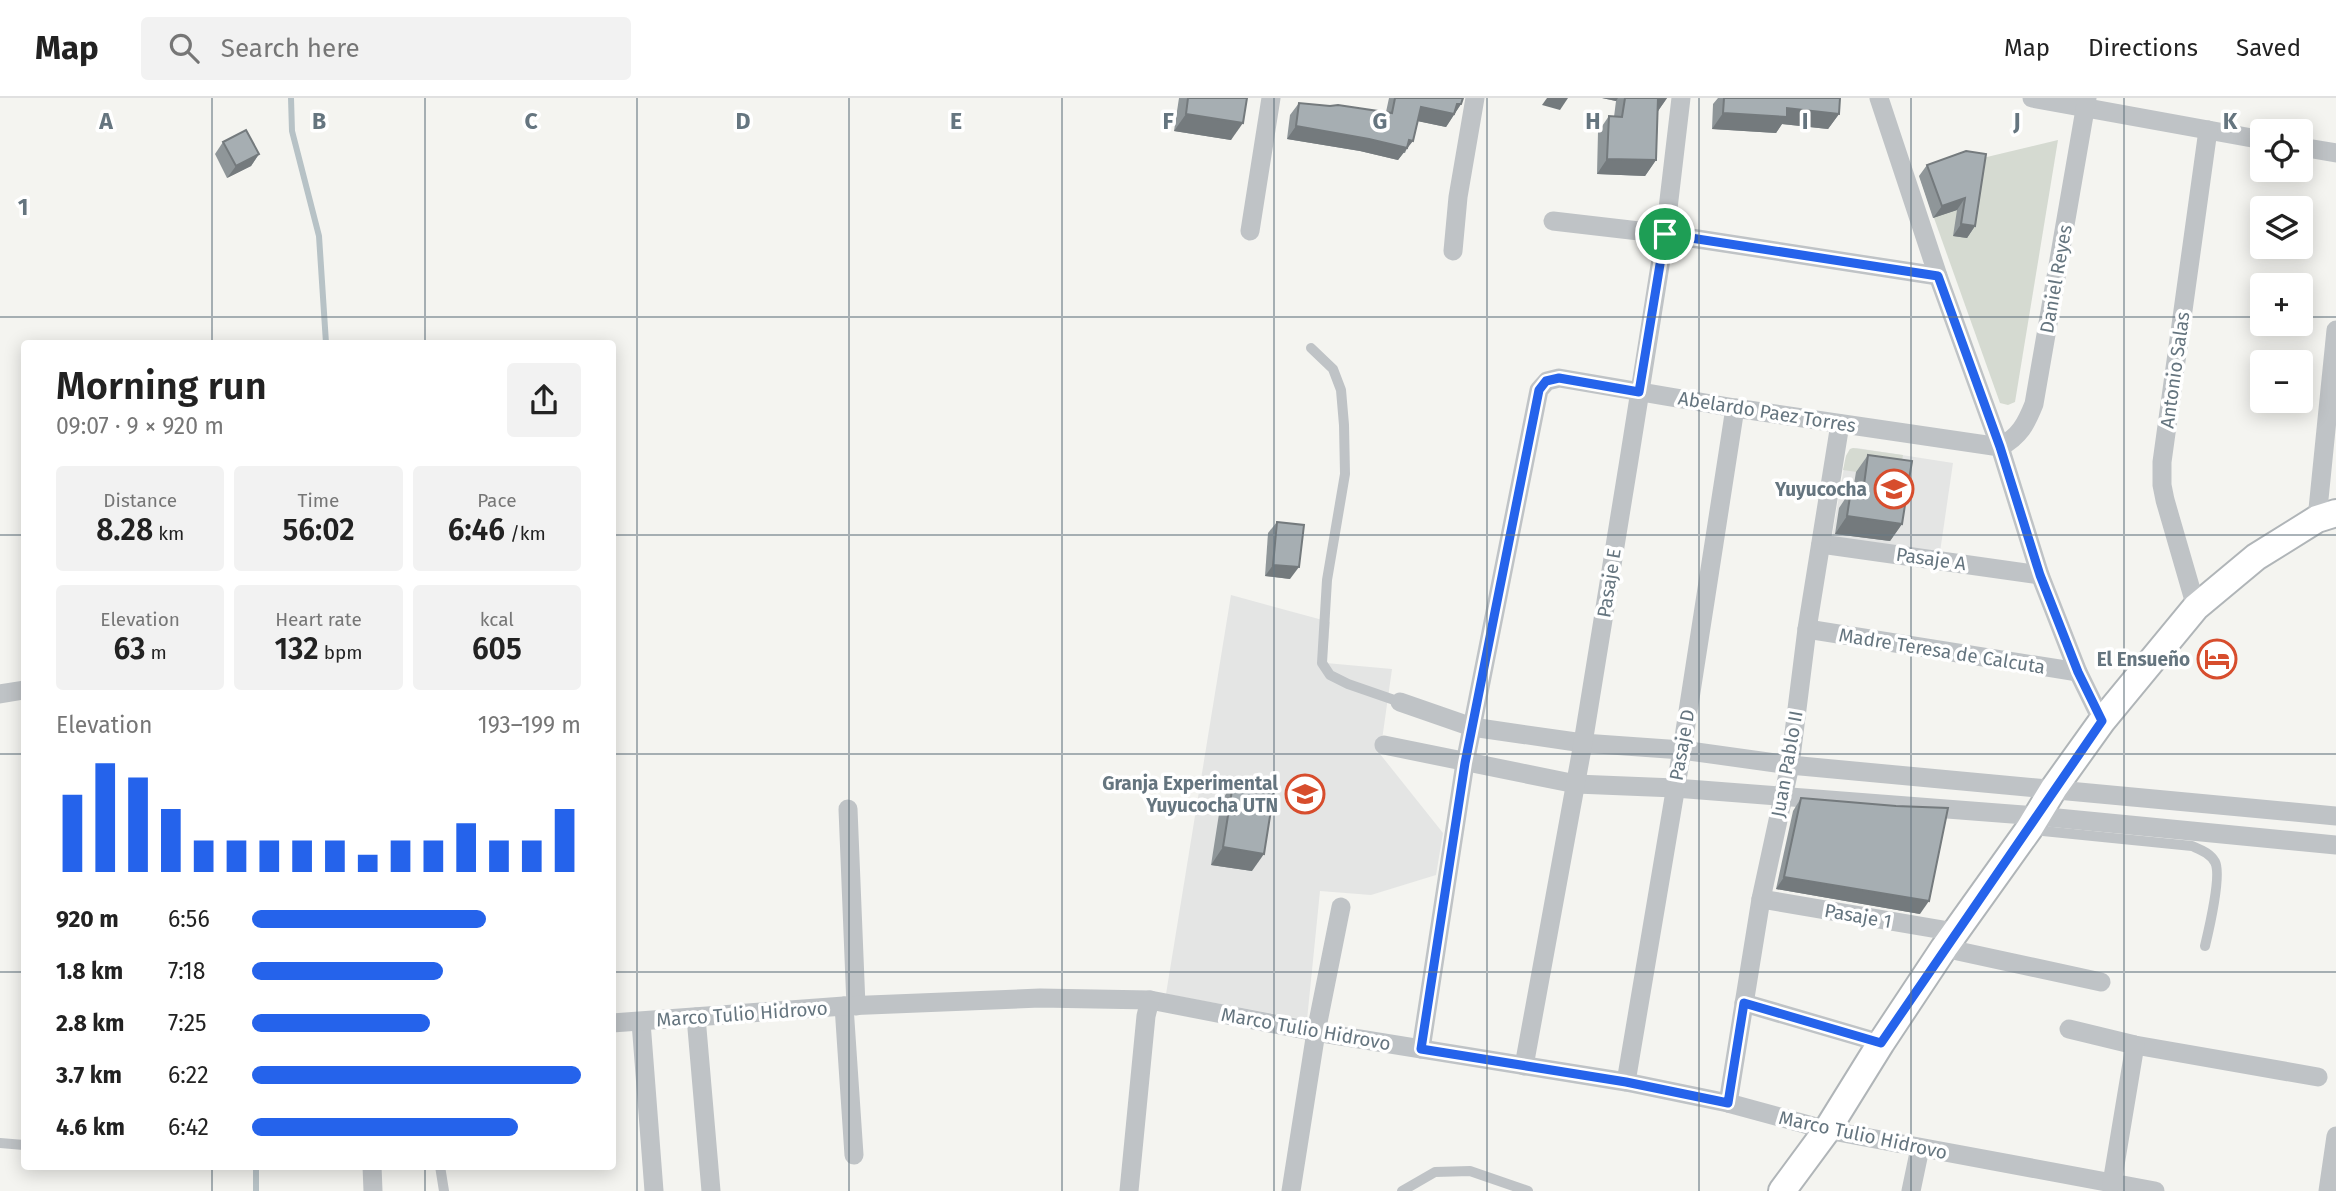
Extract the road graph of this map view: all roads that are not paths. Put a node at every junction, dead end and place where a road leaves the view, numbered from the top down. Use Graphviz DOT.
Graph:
graph roads {
  1 [pos="1271,98"];
  2 [pos="1475,98"];
  3 [pos="1681,98"];
  4 [pos="1879,98"];
  5 [pos="2032,98"];
  6 [pos="2087,103"];
  7 [pos="2208,130"];
  8 [pos="2250,138"];
  9 [pos="2313,149"];
  10 [pos="2336,153"];
  11 [pos="1553,221"];
  12 [pos="1250,231"];
  13 [pos="1665,234"];
  14 [pos="1453,251"];
  15 [pos="1938,276"];
  16 [pos="2336,330"];
  17 [pos="1311,348"];
  18 [pos="1639,392"];
  19 [pos="1735,408"];
  20 [pos="1840,424"];
  21 [pos="2000,447"];
  22 [pos="2326,516"];
  23 [pos="1821,544"];
  24 [pos="2040,575"];
  25 [pos="2196,607"];
  26 [pos="1807,629"];
  27 [pos="2078,672"];
  28 [pos="21,690"];
  29 [pos="0,694"];
  30 [pos="1400,702"];
  31 [pos="2102,721"];
  32 [pos="1472,727"];
  33 [pos="1583,743"];
  34 [pos="1384,745"];
  35 [pos="1682,750"];
  36 [pos="1465,763"];
  37 [pos="1790,765"];
  38 [pos="1576,785"];
  39 [pos="1675,788"];
  40 [pos="2054,788"];
  41 [pos="1782,797"];
  42 [pos="848,809"];
  43 [pos="2336,816"];
  44 [pos="2033,823"];
  45 [pos="2336,845"];
  46 [pos="1761,899"];
  47 [pos="1341,907"];
  48 [pos="1950,940"];
  49 [pos="2206,946"];
  50 [pos="2101,982"];
  51 [pos="1150,1000"];
  52 [pos="1744,1003"];
  53 [pos="850,1006"];
  54 [pos="696,1017"];
  55 [pos="641,1022"];
  56 [pos="616,1023"];
  57 [pos="2069,1030"];
  58 [pos="1317,1032"];
  59 [pos="1881,1043"];
  60 [pos="2135,1045"];
  61 [pos="1421,1049"];
  62 [pos="1524,1066"];
  63 [pos="2318,1077"];
  64 [pos="1626,1082"];
  65 [pos="1728,1103"];
  66 [pos="1827,1130"];
  67 [pos="2336,1136"];
  68 [pos="0,1143"];
  69 [pos="21,1145"];
  70 [pos="1920,1148"];
  71 [pos="854,1155"];
  72 [pos="372,1170"];
  73 [pos="441,1170"];
  74 [pos="2112,1183"];
  75 [pos="2147,1190"];
  76 [pos="373,1191"];
  77 [pos="444,1191"];
  78 [pos="654,1191"];
  79 [pos="710,1191"];
  80 [pos="1129,1191"];
  81 [pos="1291,1191"];
  82 [pos="1402,1191"];
  83 [pos="1528,1191"];
  84 [pos="1782,1191"];
  85 [pos="1911,1191"];
  86 [pos="2328,1191"];
  1 -- 12 [label="street"];
  2 -- 14 [label="street"];
  3 -- 13 [label="street, Pasaje E"];
  4 -- 15 [label="street"];
  5 -- 6 [label="street"];
  6 -- 7 [label="street"];
  6 -- 21 [label="street, Daniel Reyes"];
  7 -- 8 [label="street"];
  7 -- 25 [label="street, Antonio Salas"];
  9 -- 10 [label="street"];
  11 -- 13 [label="street"];
  13 -- 15 [label="street"];
  13 -- 18 [label="street, Pasaje E"];
  15 -- 21 [label="street"];
  16 -- 22 [label="street"];
  17 -- 30 [label="lane"];
  18 -- 19 [label="street, Abelardo Paez Torres"];
  18 -- 32 [label="street, Abelardo Paez Torres"];
  18 -- 33 [label="street, Pasaje E"];
  19 -- 20 [label="street, Abelardo Paez Torres"];
  19 -- 35 [label="street, Pasaje D"];
  20 -- 21 [label="street, Abelardo Paez Torres"];
  20 -- 23 [label="street, Juan Pablo II"];
  21 -- 24 [label="street"];
  22 -- 25 [label="street"];
  23 -- 24 [label="street, Pasaje A"];
  23 -- 26 [label="street, Juan Pablo II"];
  24 -- 27 [label="street"];
  25 -- 31 [label="street"];
  26 -- 27 [label="street, Madre Teresa de Calcuta"];
  26 -- 37 [label="street, Juan Pablo II"];
  27 -- 31 [label="street"];
  28 -- 29 [label="street"];
  30 -- 32 [label="street"];
  31 -- 40 [label="street"];
  32 -- 33 [label="street"];
  32 -- 36 [label="street"];
  33 -- 35 [label="street"];
  33 -- 38 [label="street, Pasaje E"];
  34 -- 36 [label="street"];
  35 -- 37 [label="street"];
  35 -- 39 [label="street, Pasaje D"];
  36 -- 38 [label="street"];
  36 -- 61 [label="street"];
  37 -- 40 [label="street"];
  37 -- 41 [label="street, Juan Pablo II"];
  38 -- 39 [label="street"];
  38 -- 62 [label="street, Pasaje E"];
  39 -- 41 [label="street"];
  39 -- 64 [label="street, Pasaje D"];
  40 -- 43 [label="street"];
  40 -- 44 [label="street"];
  41 -- 44 [label="street"];
  41 -- 46 [label="street, Juan Pablo II"];
  42 -- 53 [label="street"];
  44 -- 45 [label="street"];
  44 -- 48 [label="street"];
  44 -- 49 [label="lane"];
  46 -- 48 [label="street, Pasaje 1"];
  46 -- 52 [label="street, Juan Pablo II"];
  47 -- 58 [label="street"];
  48 -- 50 [label="street, Pasaje 1"];
  48 -- 59 [label="street"];
  51 -- 53 [label="street, Marco Tulio Hidrovo"];
  51 -- 58 [label="street, Marco Tulio Hidrovo"];
  51 -- 80 [label="street"];
  52 -- 59 [label="street"];
  52 -- 65 [label="street, Juan Pablo II"];
  53 -- 54 [label="street, Marco Tulio Hidrovo"];
  53 -- 71 [label="street"];
  54 -- 55 [label="street, Marco Tulio Hidrovo"];
  54 -- 79 [label="street"];
  55 -- 56 [label="street, Marco Tulio Hidrovo"];
  55 -- 78 [label="street"];
  57 -- 60 [label="street"];
  58 -- 61 [label="street, Marco Tulio Hidrovo"];
  58 -- 81 [label="street"];
  59 -- 66 [label="street"];
  60 -- 63 [label="street"];
  60 -- 74 [label="street"];
  61 -- 62 [label="street, Marco Tulio Hidrovo"];
  62 -- 64 [label="street, Marco Tulio Hidrovo"];
  64 -- 65 [label="street, Marco Tulio Hidrovo"];
  65 -- 66 [label="street, Marco Tulio Hidrovo"];
  66 -- 70 [label="street, Marco Tulio Hidrovo"];
  66 -- 84 [label="street"];
  67 -- 86 [label="street"];
  68 -- 69 [label="lane"];
  70 -- 74 [label="street, Marco Tulio Hidrovo"];
  70 -- 85 [label="street"];
  72 -- 76 [label="street"];
  73 -- 77 [label="lane"];
  74 -- 75 [label="street, Marco Tulio Hidrovo"];
  82 -- 83 [label="lane"];
}
